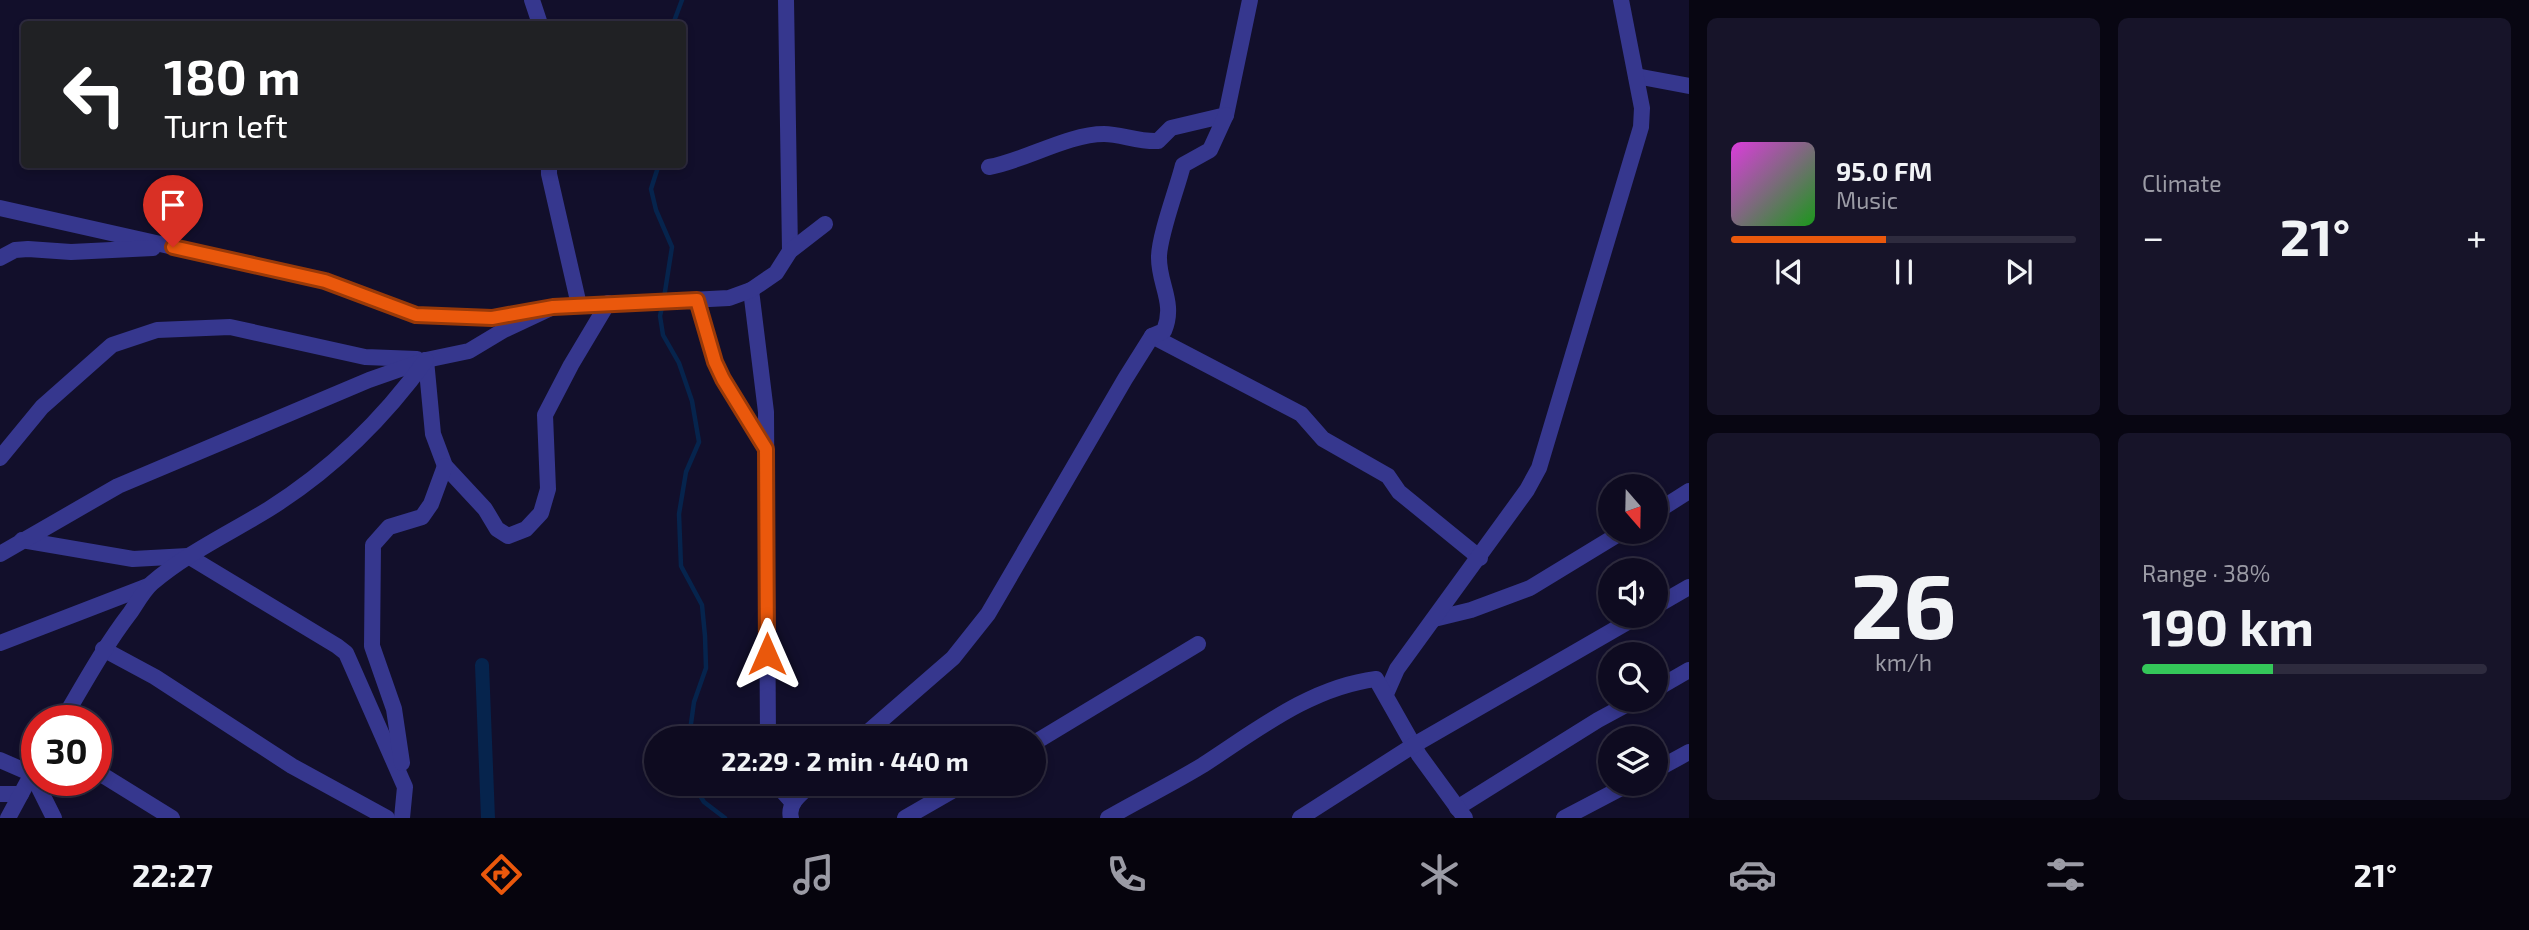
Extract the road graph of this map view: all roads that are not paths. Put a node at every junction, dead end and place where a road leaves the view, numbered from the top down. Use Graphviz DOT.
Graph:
graph roads {
  1 [pos="532,0"];
  2 [pos="786,0"];
  3 [pos="1250,0"];
  4 [pos="1621,0"];
  5 [pos="539,21"];
  6 [pos="1636,76"];
  7 [pos="1689,86"];
  8 [pos="1226,115"];
  9 [pos="989,167"];
  10 [pos="550,168"];
  11 [pos="0,208"];
  12 [pos="825,223"];
  13 [pos="173,247"];
  14 [pos="790,251"];
  15 [pos="0,258"];
  16 [pos="751,290"];
  17 [pos="692,301"];
  18 [pos="608,303"];
  19 [pos="579,305"];
  20 [pos="553,307"];
  21 [pos="1152,336"];
  22 [pos="426,360"];
  23 [pos="766,449"];
  24 [pos="0,458"];
  25 [pos="445,466"];
  26 [pos="1689,491"];
  27 [pos="1668,504"];
  28 [pos="25,540"];
  29 [pos="1602,544"];
  30 [pos="0,547"];
  31 [pos="0,554"];
  32 [pos="188,556"];
  33 [pos="1480,558"];
  34 [pos="150,585"];
  35 [pos="1689,587"];
  36 [pos="1668,599"];
  37 [pos="1434,619"];
  38 [pos="1617,628"];
  39 [pos="0,643"];
  40 [pos="1198,644"];
  41 [pos="103,649"];
  42 [pos="1689,670"];
  43 [pos="1668,682"];
  44 [pos="1386,694"];
  45 [pos="71,705"];
  46 [pos="1613,712"];
  47 [pos="768,726"];
  48 [pos="875,726"];
  49 [pos="1046,736"];
  50 [pos="1414,745"];
  51 [pos="1689,752"];
  52 [pos="0,760"];
  53 [pos="1668,763"];
  54 [pos="21,766"];
  55 [pos="112,781"];
  56 [pos="405,787"];
  57 [pos="0,794"];
  58 [pos="21,794"];
  59 [pos="45,796"];
  60 [pos="803,796"];
  61 [pos="943,796"];
  62 [pos="1606,796"];
  63 [pos="792,810"];
  64 [pos="1461,813"];
  65 [pos="8,818"];
  66 [pos="54,818"];
  67 [pos="172,818"];
  68 [pos="387,818"];
  69 [pos="402,818"];
  70 [pos="905,818"];
  71 [pos="1108,818"];
  72 [pos="1300,818"];
  73 [pos="1564,818"];
  1 -- 5 [label="street"];
  2 -- 14 [label="street"];
  3 -- 8 [label="street"];
  4 -- 6 [label="street"];
  6 -- 7 [label="street"];
  6 -- 33 [label="street"];
  8 -- 9 [label="street"];
  8 -- 21 [label="street"];
  10 -- 19 [label="street"];
  11 -- 13 [label="street"];
  12 -- 14 [label="street"];
  13 -- 15 [label="street"];
  13 -- 20 [label="street"];
  14 -- 16 [label="street"];
  16 -- 17 [label="street"];
  16 -- 23 [label="street"];
  17 -- 18 [label="street"];
  17 -- 23 [label="street"];
  18 -- 19 [label="street"];
  18 -- 25 [label="street"];
  19 -- 20 [label="street"];
  20 -- 22 [label="street"];
  21 -- 33 [label="street"];
  21 -- 48 [label="street"];
  22 -- 24 [label="street"];
  22 -- 25 [label="street"];
  22 -- 28 [label="street"];
  22 -- 32 [label="street"];
  23 -- 47 [label="street"];
  25 -- 56 [label="street"];
  26 -- 27 [label="street"];
  28 -- 30 [label="street"];
  28 -- 31 [label="street"];
  28 -- 32 [label="street"];
  29 -- 37 [label="street"];
  32 -- 34 [label="street"];
  32 -- 56 [label="street"];
  33 -- 37 [label="street"];
  34 -- 39 [label="street"];
  34 -- 41 [label="street"];
  35 -- 36 [label="street"];
  37 -- 44 [label="street"];
  38 -- 50 [label="street"];
  40 -- 49 [label="street"];
  41 -- 45 [label="street"];
  41 -- 68 [label="street"];
  42 -- 43 [label="street"];
  44 -- 50 [label="street"];
  44 -- 71 [label="street"];
  46 -- 64 [label="street"];
  50 -- 64 [label="street"];
  50 -- 72 [label="street"];
  51 -- 53 [label="street"];
  52 -- 54 [label="street"];
  55 -- 67 [label="street"];
  56 -- 69 [label="street"];
  57 -- 58 [label="street"];
  58 -- 65 [label="street"];
  59 -- 66 [label="street"];
  60 -- 63 [label="street"];
  61 -- 70 [label="street"];
  62 -- 73 [label="street"];
}
